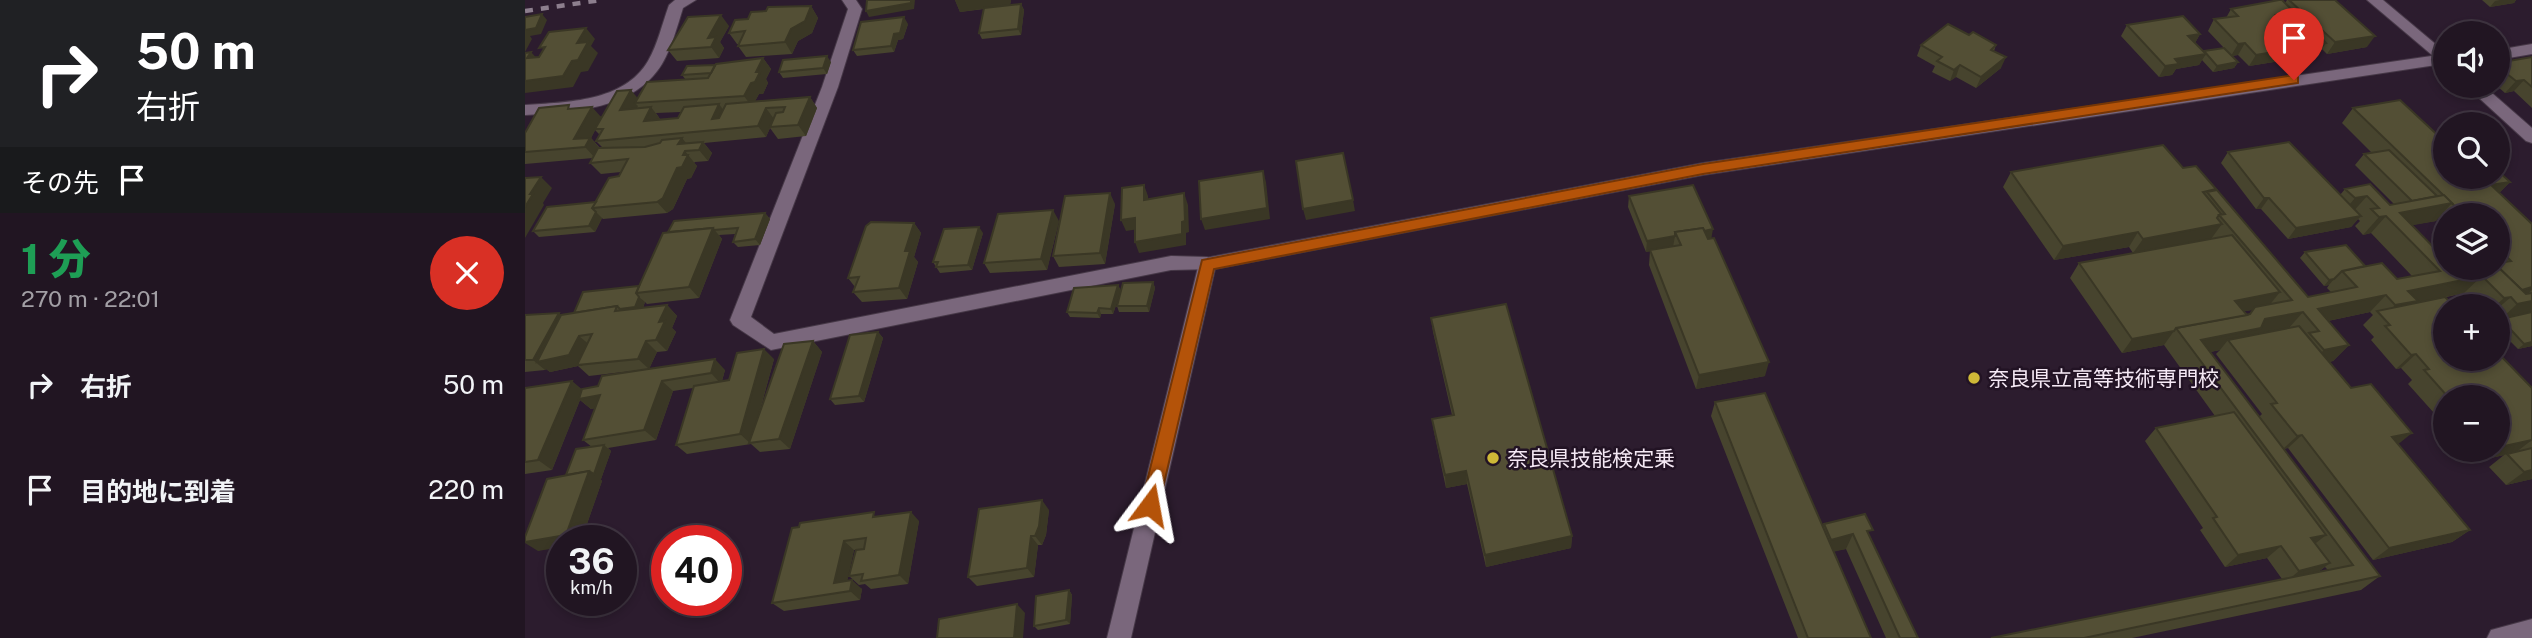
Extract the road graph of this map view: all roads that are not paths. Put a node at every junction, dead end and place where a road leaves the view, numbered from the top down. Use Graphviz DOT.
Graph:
graph roads {
  1 [pos="689,0"];
  2 [pos="849,0"];
  3 [pos="2374,0"];
  4 [pos="2532,49"];
  5 [pos="2433,51"];
  6 [pos="2510,53"];
  7 [pos="2433,62"];
  8 [pos="2488,98"];
  9 [pos="525,110"];
  10 [pos="2532,136"];
  11 [pos="1207,264"];
  12 [pos="2532,630"];
  13 [pos="1119,638"];
  14 [pos="2499,638"];
  1 -- 9 [label="street"];
  2 -- 11 [label="street"];
  3 -- 5 [label="street"];
  4 -- 6 [label="street"];
  7 -- 11 [label="street"];
  8 -- 10 [label="street"];
  11 -- 13 [label="street"];
  12 -- 14 [label="street"];
}
